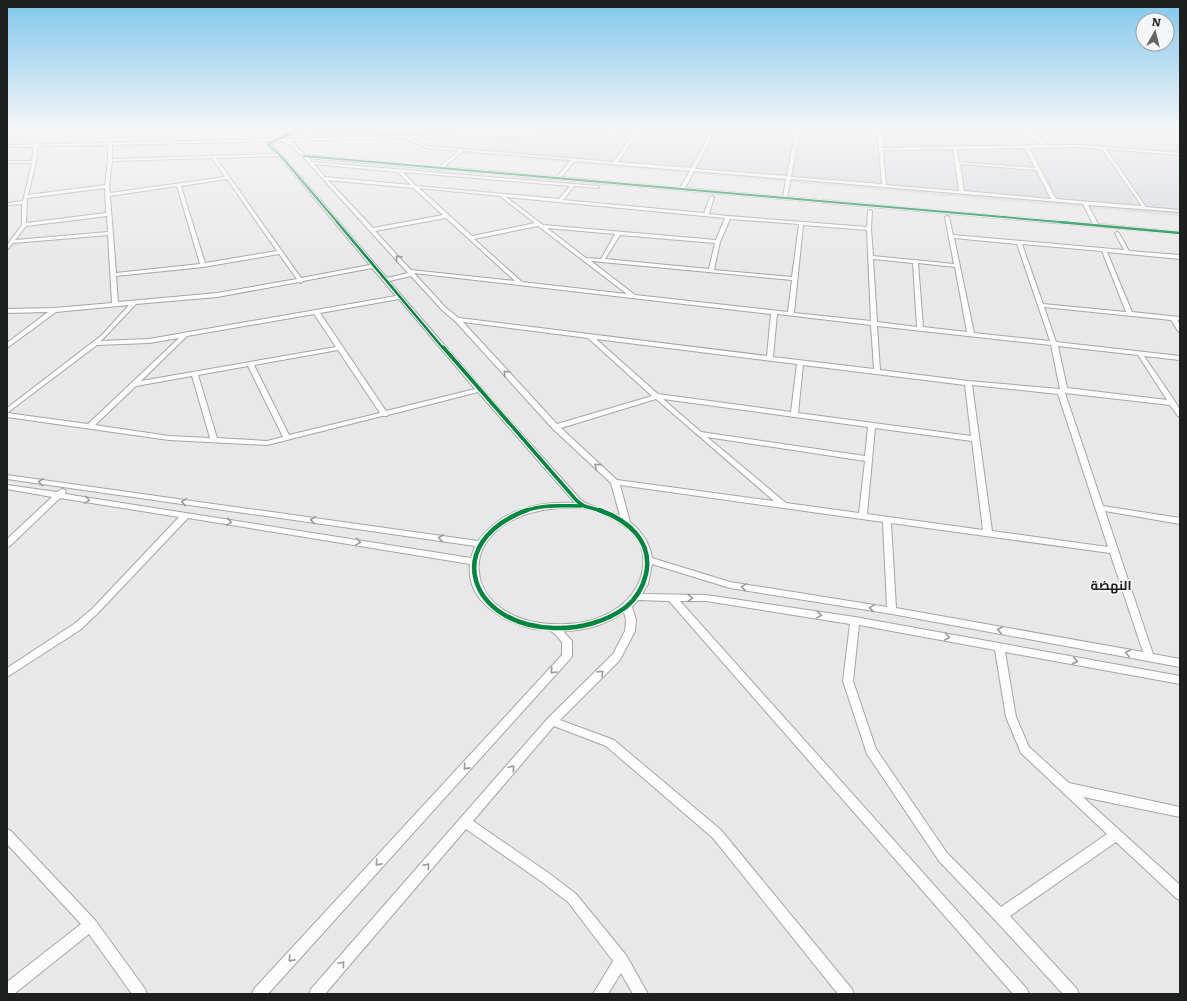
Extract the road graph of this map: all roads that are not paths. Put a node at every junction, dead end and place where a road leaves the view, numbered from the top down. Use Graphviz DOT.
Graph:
graph roads {
  1 [pos="31,174"];
  2 [pos="108,174"];
  3 [pos="224,174"];
  4 [pos="296,174"];
  5 [pos="321,174"];
  6 [pos="403,174"];
  7 [pos="432,174"];
  8 [pos="435,174"];
  9 [pos="507,174"];
  10 [pos="562,174"];
  11 [pos="691,174"];
  12 [pos="738,174"];
  13 [pos="791,174"];
  14 [pos="883,174"];
  15 [pos="959,174"];
  16 [pos="1040,174"];
  17 [pos="1121,174"];
  18 [pos="227,178"];
  19 [pos="325,178"];
  20 [pos="558,178"];
  21 [pos="790,178"];
  22 [pos="179,184"];
  23 [pos="573,185"];
  24 [pos="107,186"];
  25 [pos="414,186"];
  26 [pos="884,186"];
  27 [pos="682,189"];
  28 [pos="962,193"];
  29 [pos="108,195"];
  30 [pos="501,196"];
  31 [pos="712,197"];
  32 [pos="785,198"];
  33 [pos="25,199"];
  34 [pos="1054,200"];
  35 [pos="560,201"];
  36 [pos="1085,203"];
  37 [pos="7,204"];
  38 [pos="1145,208"];
  39 [pos="870,210"];
  40 [pos="1180,211"];
  41 [pos="109,214"];
  42 [pos="706,215"];
  43 [pos="447,216"];
  44 [pos="728,217"];
  45 [pos="947,218"];
  46 [pos="801,224"];
  47 [pos="24,225"];
  48 [pos="540,225"];
  49 [pos="1096,226"];
  50 [pos="869,229"];
  51 [pos="372,230"];
  52 [pos="110,233"];
  53 [pos="618,233"];
  54 [pos="1116,233"];
  55 [pos="1180,233"];
  56 [pos="951,236"];
  57 [pos="470,238"];
  58 [pos="1180,238"];
  59 [pos="11,242"];
  60 [pos="718,242"];
  61 [pos="1019,242"];
  62 [pos="7,248"];
  63 [pos="1104,250"];
  64 [pos="280,252"];
  65 [pos="1127,252"];
  66 [pos="871,257"];
  67 [pos="1180,257"];
  68 [pos="584,259"];
  69 [pos="602,261"];
  70 [pos="914,262"];
  71 [pos="203,265"];
  72 [pos="374,266"];
  73 [pos="957,266"];
  74 [pos="711,271"];
  75 [pos="411,273"];
  76 [pos="113,275"];
  77 [pos="794,279"];
  78 [pos="386,280"];
  79 [pos="301,281"];
  80 [pos="520,283"];
  81 [pos="633,296"];
  82 [pos="401,298"];
  83 [pos="134,303"];
  84 [pos="115,304"];
  85 [pos="1040,304"];
  86 [pos="54,310"];
  87 [pos="7,312"];
  88 [pos="316,312"];
  89 [pos="774,312"];
  90 [pos="791,314"];
  91 [pos="1130,314"];
  92 [pos="1177,319"];
  93 [pos="457,320"];
  94 [pos="874,324"];
  95 [pos="920,329"];
  96 [pos="1180,330"];
  97 [pos="185,335"];
  98 [pos="971,335"];
  99 [pos="590,336"];
  100 [pos="95,343"];
  101 [pos="1054,344"];
  102 [pos="7,346"];
  103 [pos="340,348"];
  104 [pos="1140,354"];
  105 [pos="1180,358"];
  106 [pos="770,359"];
  107 [pos="800,363"];
  108 [pos="250,364"];
  109 [pos="878,372"];
  110 [pos="195,374"];
  111 [pos="968,383"];
  112 [pos="134,384"];
  113 [pos="479,390"];
  114 [pos="1063,391"];
  115 [pos="658,396"];
  116 [pos="1177,409"];
  117 [pos="7,411"];
  118 [pos="794,414"];
  119 [pos="7,415"];
  120 [pos="385,415"];
  121 [pos="872,425"];
  122 [pos="89,427"];
  123 [pos="556,427"];
  124 [pos="699,434"];
  125 [pos="287,438"];
  126 [pos="975,439"];
  127 [pos="214,440"];
  128 [pos="868,459"];
  129 [pos="7,477"];
  130 [pos="614,482"];
  131 [pos="68,486"];
  132 [pos="7,487"];
  133 [pos="59,495"];
  134 [pos="581,506"];
  135 [pos="784,506"];
  136 [pos="1100,508"];
  137 [pos="186,515"];
  138 [pos="862,516"];
  139 [pos="887,520"];
  140 [pos="1180,521"];
  141 [pos="626,524"];
  142 [pos="988,534"];
  143 [pos="7,544"];
  144 [pos="480,544"];
  145 [pos="1114,551"];
  146 [pos="648,560"];
  147 [pos="474,561"];
  148 [pos="637,596"];
  149 [pos="672,598"];
  150 [pos="627,606"];
  151 [pos="892,611"];
  152 [pos="855,621"];
  153 [pos="554,628"];
  154 [pos="999,647"];
  155 [pos="1149,657"];
  156 [pos="1180,663"];
  157 [pos="7,673"];
  158 [pos="1180,680"];
  159 [pos="552,722"];
  160 [pos="1067,788"];
  161 [pos="1180,812"];
  162 [pos="465,822"];
  163 [pos="7,835"];
  164 [pos="1116,835"];
  165 [pos="1180,894"];
  166 [pos="1000,915"];
  167 [pos="90,925"];
  168 [pos="621,960"];
  169 [pos="7,991"];
  170 [pos="140,994"];
  171 [pos="259,994"];
  172 [pos="316,994"];
  173 [pos="600,994"];
  174 [pos="641,994"];
  175 [pos="847,994"];
  176 [pos="1022,994"];
  177 [pos="1072,994"];
  1 -- 33 [label="street"];
  2 -- 24 [label="street"];
  3 -- 18 [label="street"];
  4 -- 72 [label="street"];
  5 -- 19 [label="street"];
  6 -- 25 [label="street"];
  7 -- 8 [label="street"];
  8 -- 23 [label="street"];
  9 -- 20 [label="street"];
  10 -- 20 [label="street"];
  11 -- 27 [label="street"];
  12 -- 21 [label="street"];
  13 -- 21 [label="street"];
  14 -- 26 [label="street"];
  15 -- 28 [label="street"];
  16 -- 34 [label="street"];
  17 -- 38 [label="street"];
  18 -- 22 [label="street"];
  18 -- 64 [label="street"];
  19 -- 25 [label="street"];
  19 -- 51 [label="street"];
  20 -- 27 [label="street"];
  21 -- 26 [label="street"];
  21 -- 32 [label="street"];
  22 -- 29 [label="street"];
  22 -- 71 [label="street"];
  23 -- 31 [label="street"];
  23 -- 35 [label="street"];
  24 -- 29 [label="street"];
  24 -- 33 [label="street"];
  25 -- 30 [label="street"];
  25 -- 43 [label="street"];
  26 -- 28 [label="street"];
  27 -- 32 [label="street"];
  28 -- 34 [label="street"];
  29 -- 41 [label="street"];
  30 -- 35 [label="street"];
  30 -- 48 [label="street"];
  31 -- 39 [label="street"];
  31 -- 42 [label="street"];
  32 -- 49 [label="street"];
  33 -- 37 [label="street"];
  33 -- 47 [label="street"];
  34 -- 36 [label="street"];
  35 -- 42 [label="street"];
  36 -- 38 [label="street"];
  36 -- 49 [label="street"];
  38 -- 40 [label="street"];
  39 -- 45 [label="street"];
  39 -- 50 [label="street"];
  41 -- 47 [label="street"];
  41 -- 52 [label="street"];
  42 -- 44 [label="street"];
  43 -- 51 [label="street"];
  43 -- 57 [label="street"];
  44 -- 46 [label="street"];
  44 -- 60 [label="street"];
  45 -- 54 [label="street"];
  45 -- 56 [label="street"];
  46 -- 50 [label="street"];
  46 -- 77 [label="street"];
  47 -- 59 [label="street"];
  48 -- 53 [label="street"];
  48 -- 57 [label="street"];
  48 -- 68 [label="street"];
  49 -- 55 [label="street"];
  50 -- 66 [label="street"];
  75 -- 51 [label="street, one-way"];
  52 -- 59 [label="street"];
  52 -- 76 [label="street"];
  53 -- 60 [label="street"];
  53 -- 69 [label="street"];
  54 -- 58 [label="street"];
  54 -- 65 [label="street"];
  56 -- 61 [label="street"];
  56 -- 73 [label="street"];
  57 -- 80 [label="street"];
  59 -- 62 [label="street"];
  60 -- 74 [label="street"];
  61 -- 63 [label="street"];
  61 -- 85 [label="street"];
  63 -- 65 [label="street"];
  63 -- 91 [label="street"];
  64 -- 71 [label="street"];
  64 -- 79 [label="street"];
  65 -- 67 [label="street"];
  66 -- 70 [label="street"];
  66 -- 94 [label="street"];
  68 -- 69 [label="street"];
  68 -- 81 [label="street"];
  69 -- 74 [label="street"];
  70 -- 73 [label="street"];
  70 -- 95 [label="street"];
  71 -- 76 [label="street"];
  72 -- 78 [label="street"];
  72 -- 79 [label="street"];
  73 -- 98 [label="street"];
  74 -- 77 [label="street"];
  75 -- 78 [label="street"];
  75 -- 80 [label="street"];
  75 -- 93 [label="street"];
  76 -- 84 [label="street"];
  77 -- 90 [label="street"];
  78 -- 82 [label="street"];
  79 -- 83 [label="street"];
  80 -- 81 [label="street"];
  81 -- 89 [label="street"];
  82 -- 88 [label="street"];
  82 -- 113 [label="street"];
  83 -- 84 [label="street"];
  83 -- 100 [label="street"];
  84 -- 86 [label="street"];
  85 -- 91 [label="street"];
  85 -- 101 [label="street"];
  86 -- 87 [label="street"];
  86 -- 102 [label="street"];
  88 -- 97 [label="street"];
  88 -- 103 [label="street"];
  89 -- 90 [label="street"];
  89 -- 106 [label="street"];
  90 -- 94 [label="street"];
  91 -- 92 [label="street"];
  92 -- 96 [label="street"];
  93 -- 99 [label="street"];
  123 -- 93 [label="street, one-way"];
  94 -- 95 [label="street"];
  94 -- 109 [label="street"];
  95 -- 98 [label="street"];
  97 -- 100 [label="street"];
  97 -- 112 [label="street"];
  98 -- 101 [label="street"];
  99 -- 106 [label="street"];
  99 -- 115 [label="street"];
  100 -- 117 [label="street"];
  101 -- 104 [label="street"];
  101 -- 114 [label="street"];
  103 -- 108 [label="street"];
  103 -- 120 [label="street"];
  104 -- 105 [label="street"];
  104 -- 116 [label="street"];
  106 -- 107 [label="street"];
  107 -- 109 [label="street"];
  107 -- 118 [label="street"];
  108 -- 110 [label="street"];
  108 -- 125 [label="street"];
  109 -- 111 [label="street"];
  110 -- 112 [label="street"];
  110 -- 127 [label="street"];
  111 -- 114 [label="street"];
  111 -- 126 [label="street"];
  112 -- 122 [label="street"];
  113 -- 120 [label="street"];
  113 -- 134 [label="street"];
  114 -- 116 [label="street"];
  114 -- 136 [label="street"];
  115 -- 118 [label="street"];
  115 -- 123 [label="street"];
  115 -- 124 [label="street"];
  118 -- 121 [label="street"];
  119 -- 122 [label="street"];
  120 -- 125 [label="street"];
  121 -- 126 [label="street"];
  121 -- 128 [label="street"];
  122 -- 127 [label="street"];
  130 -- 123 [label="street, one-way"];
  124 -- 128 [label="street"];
  124 -- 135 [label="street"];
  125 -- 127 [label="street"];
  126 -- 142 [label="street"];
  128 -- 138 [label="street"];
  131 -- 129 [label="street, one-way"];
  130 -- 135 [label="street"];
  130 -- 141 [label="street"];
  131 -- 133 [label="street"];
  144 -- 131 [label="street, one-way"];
  132 -- 133 [label="street"];
  133 -- 137 [label="street, one-way"];
  133 -- 143 [label="street"];
  134 -- 141 [label="street"];
  134 -- 144 [label="street"];
  135 -- 138 [label="street"];
  136 -- 140 [label="street"];
  136 -- 145 [label="street"];
  137 -- 147 [label="street, one-way"];
  137 -- 157 [label="street"];
  138 -- 139 [label="street"];
  139 -- 142 [label="street"];
  139 -- 151 [label="street"];
  141 -- 146 [label="street"];
  142 -- 145 [label="street"];
  144 -- 147 [label="street"];
  145 -- 155 [label="street"];
  146 -- 148 [label="street"];
  151 -- 146 [label="street, one-way"];
  147 -- 153 [label="street"];
  148 -- 149 [label="street"];
  148 -- 150 [label="street"];
  149 -- 152 [label="street, one-way"];
  149 -- 176 [label="street"];
  150 -- 153 [label="street"];
  159 -- 150 [label="street, one-way"];
  155 -- 151 [label="street, one-way"];
  152 -- 154 [label="street, one-way"];
  152 -- 166 [label="street"];
  153 -- 171 [label="street, one-way"];
  154 -- 158 [label="street, one-way"];
  154 -- 160 [label="street"];
  155 -- 156 [label="street"];
  162 -- 159 [label="street, one-way"];
  159 -- 175 [label="street"];
  160 -- 161 [label="street"];
  160 -- 164 [label="street"];
  162 -- 168 [label="street"];
  172 -- 162 [label="street, one-way"];
  163 -- 167 [label="street"];
  164 -- 165 [label="street"];
  164 -- 166 [label="street"];
  166 -- 177 [label="street"];
  167 -- 169 [label="street"];
  167 -- 170 [label="street"];
  168 -- 173 [label="street"];
  168 -- 174 [label="street"];
}
